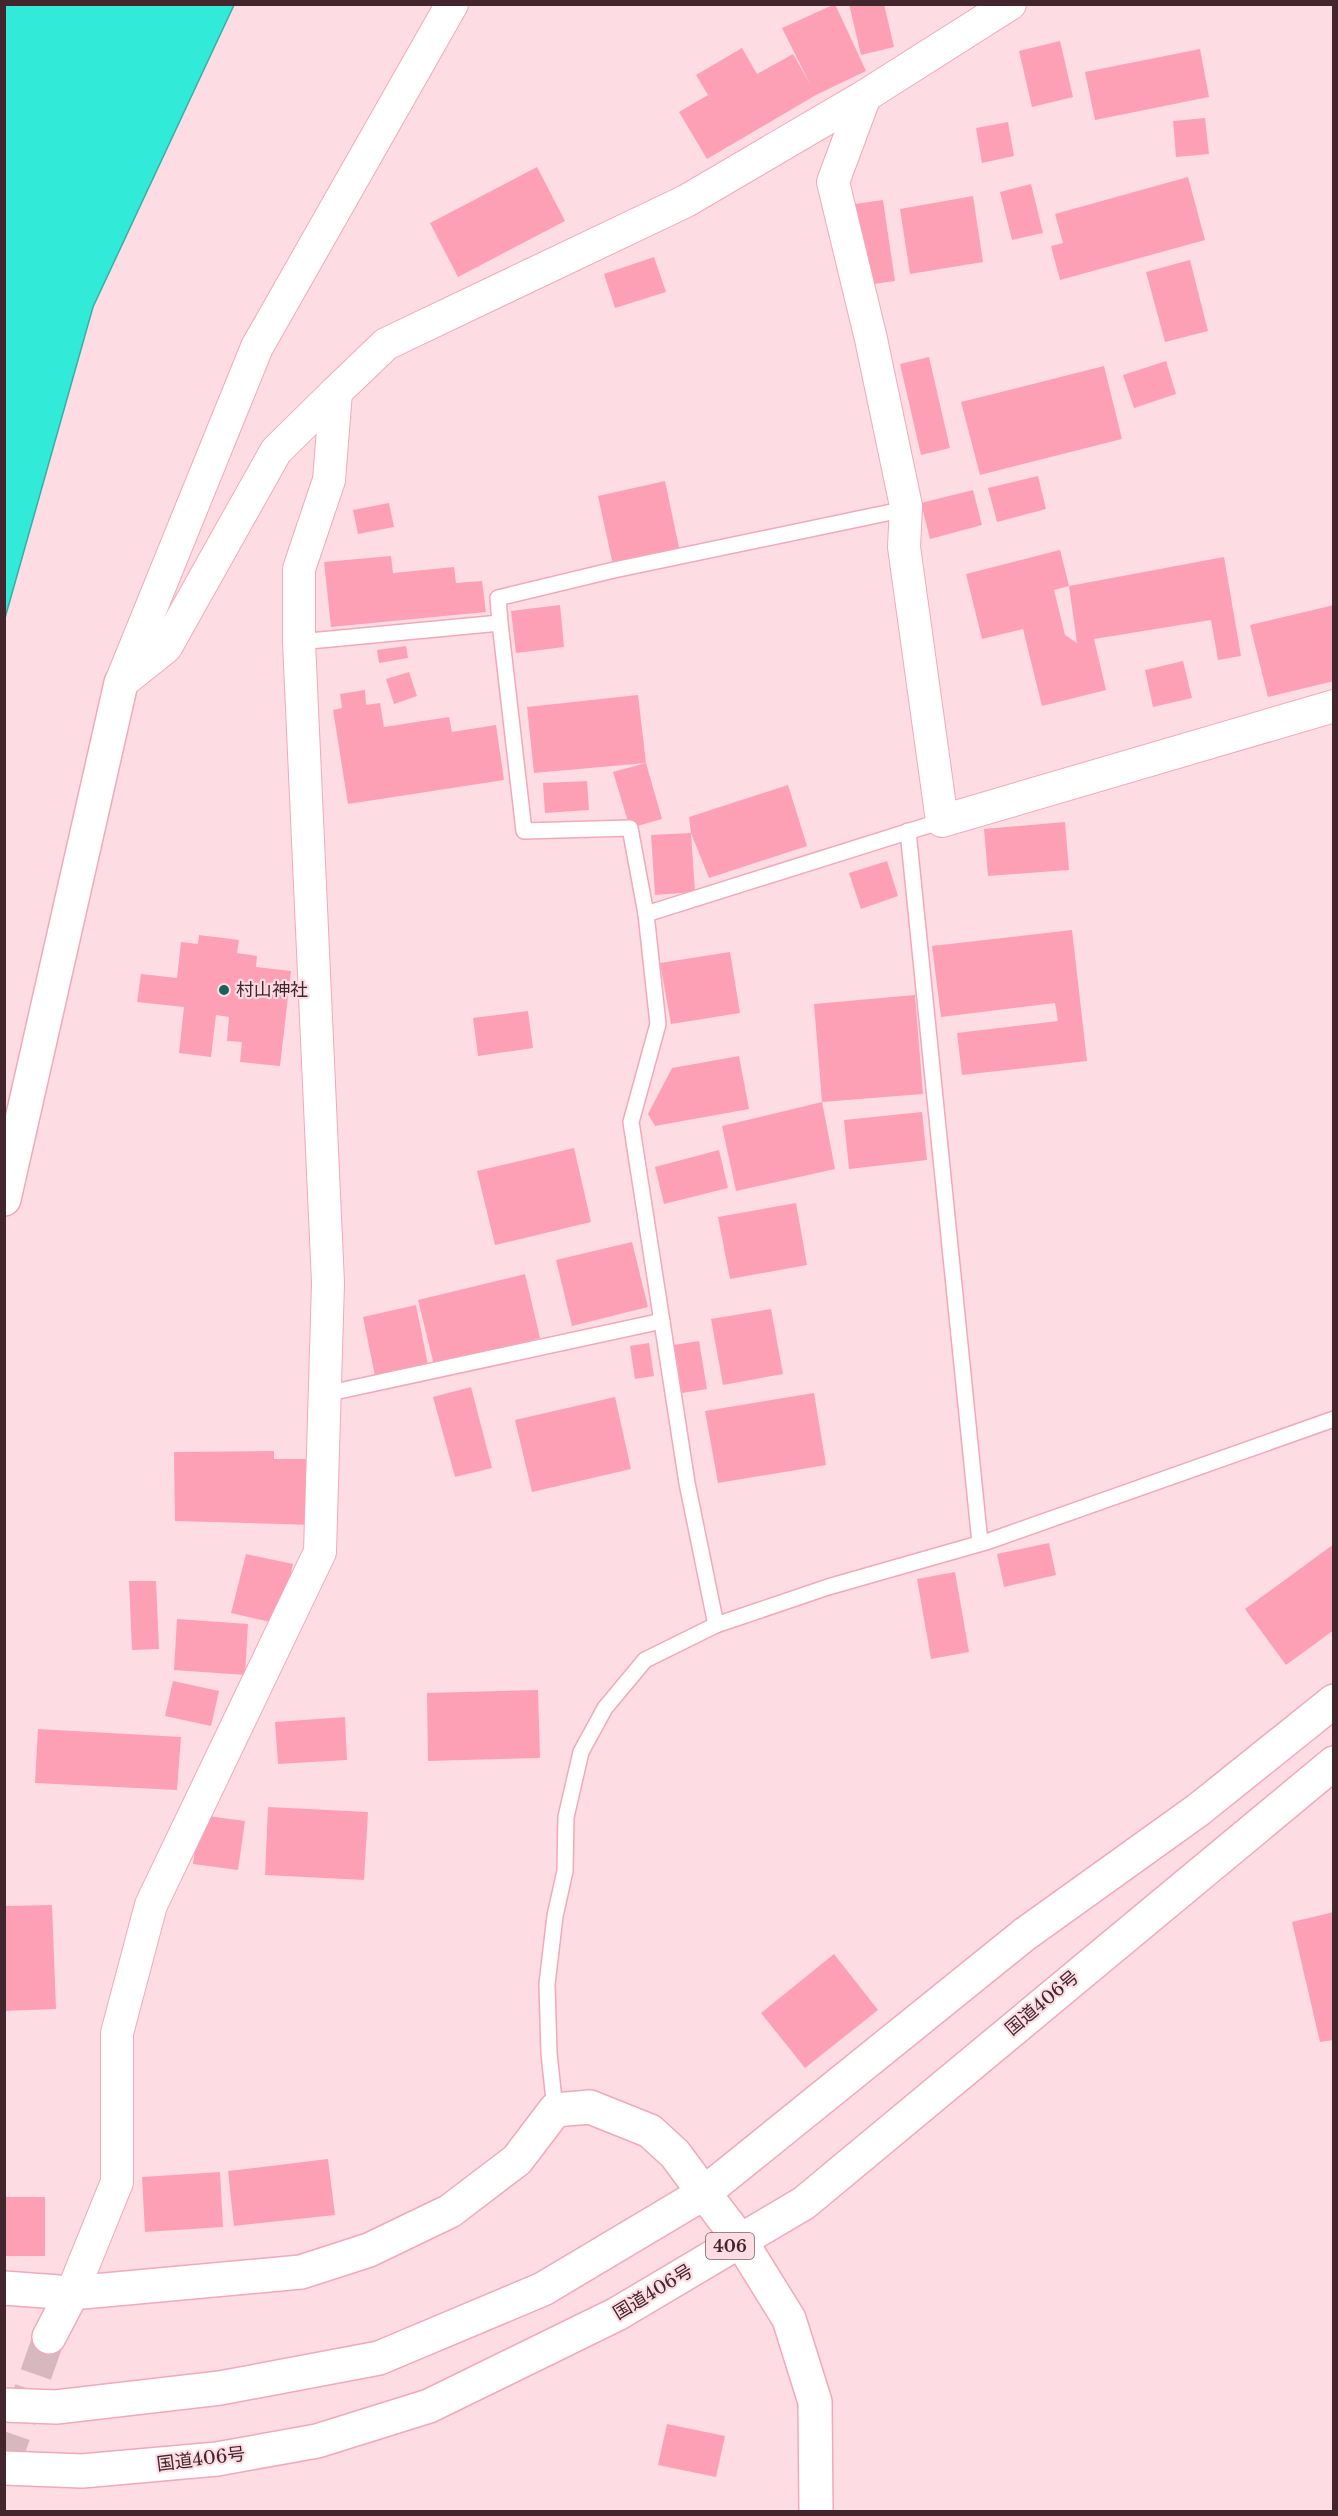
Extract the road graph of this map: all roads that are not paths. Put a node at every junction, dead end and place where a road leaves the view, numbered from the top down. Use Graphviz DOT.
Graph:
graph roads {
  1 [pos="452,4"];
  2 [pos="1010,4"];
  3 [pos="865,96"];
  4 [pos="336,392"];
  5 [pos="906,509"];
  6 [pos="500,623"];
  7 [pos="298,642"];
  8 [pos="121,683"];
  9 [pos="1334,706"];
  10 [pos="942,821"];
  11 [pos="908,831"];
  12 [pos="646,914"];
  13 [pos="4,1198"];
  14 [pos="662,1321"];
  15 [pos="325,1394"];
  16 [pos="1334,1419"];
  17 [pos="980,1543"];
  18 [pos="716,1625"];
  19 [pos="1334,1701"];
  20 [pos="1334,1763"];
  21 [pos="555,2110"];
  22 [pos="704,2193"];
  23 [pos="740,2240"];
  24 [pos="4,2288"];
  25 [pos="72,2293"];
  26 [pos="49,2337"];
  27 [pos="4,2405"];
  28 [pos="4,2468"];
  29 [pos="816,2511"];
  1 -- 8 [label="street"];
  2 -- 3 [label="street"];
  3 -- 4 [label="street"];
  3 -- 5 [label="street"];
  4 -- 7 [label="street"];
  4 -- 8 [label="street"];
  5 -- 6 [label="lane"];
  5 -- 10 [label="street"];
  6 -- 7 [label="lane"];
  6 -- 12 [label="lane"];
  7 -- 15 [label="street"];
  8 -- 13 [label="main road"];
  9 -- 10 [label="street"];
  10 -- 11 [label="lane"];
  11 -- 12 [label="lane"];
  11 -- 17 [label="lane"];
  12 -- 14 [label="lane"];
  14 -- 15 [label="lane"];
  14 -- 18 [label="lane"];
  15 -- 25 [label="street"];
  16 -- 17 [label="lane"];
  17 -- 18 [label="lane"];
  18 -- 21 [label="lane"];
  19 -- 22 [label="main road"];
  20 -- 23 [label="main road, 国道406号 / 406"];
  21 -- 22 [label="main road"];
  21 -- 25 [label="main road"];
  22 -- 23 [label="main road"];
  22 -- 27 [label="main road"];
  23 -- 28 [label="main road, 国道406号 / 406"];
  23 -- 29 [label="main road"];
  24 -- 25 [label="main road"];
  25 -- 26 [label="main road"];
}
